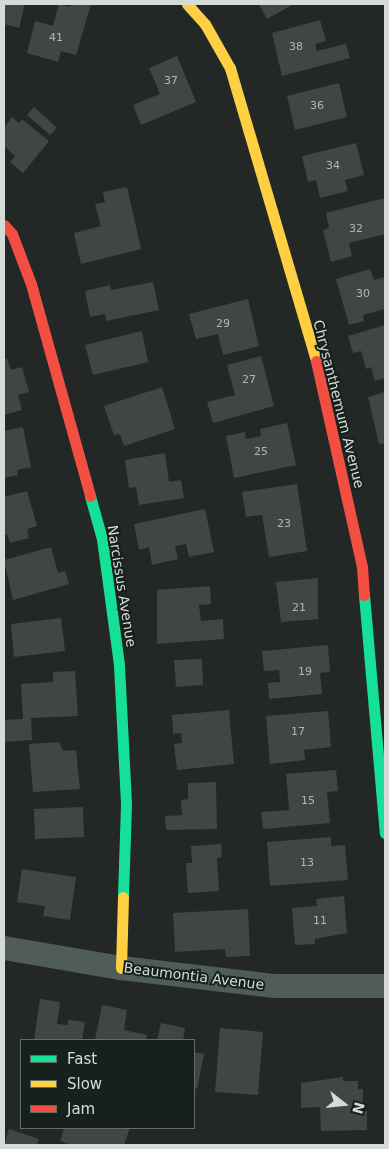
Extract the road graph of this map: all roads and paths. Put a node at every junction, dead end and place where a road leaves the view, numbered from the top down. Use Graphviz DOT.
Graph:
graph roads {
  1 [pos="187,4"];
  2 [pos="4,225"];
  3 [pos="385,832"];
  4 [pos="4,948"];
  5 [pos="121,968"];
  6 [pos="385,986"];
  1 -- 3 [label="street, Chrysanthemum Avenue"];
  2 -- 5 [label="street, Narcissus Avenue"];
  4 -- 5 [label="street, Beaumontia Avenue"];
  5 -- 6 [label="street, Beaumontia Avenue"];
}
